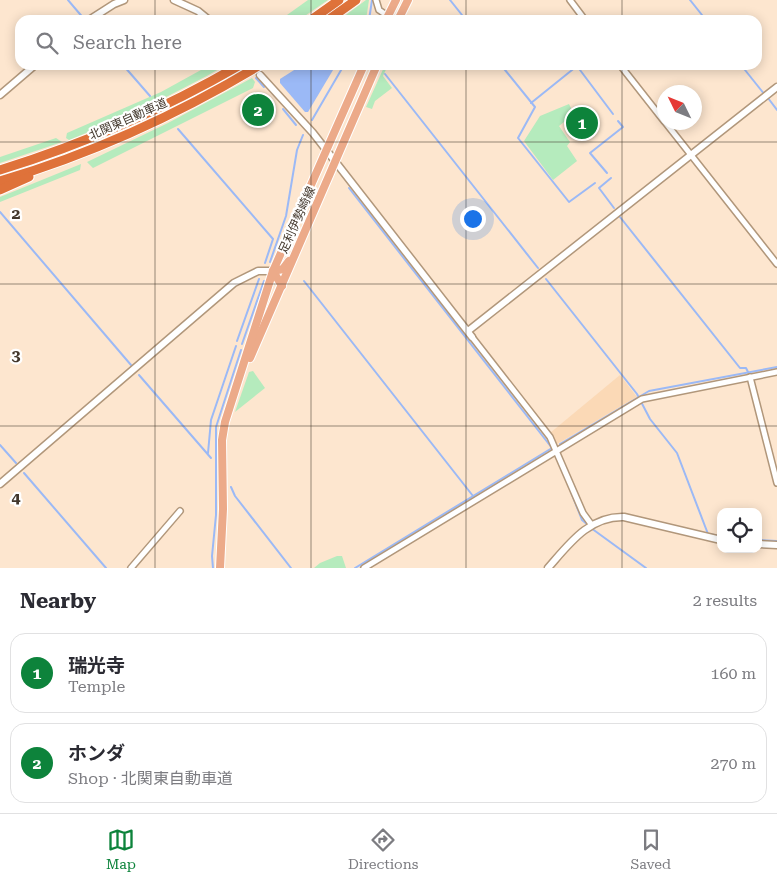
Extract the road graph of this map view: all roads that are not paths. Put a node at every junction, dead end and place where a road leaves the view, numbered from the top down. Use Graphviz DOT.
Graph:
graph roads {
  1 [pos="124,0"];
  2 [pos="174,0"];
  3 [pos="339,0"];
  4 [pos="356,0"];
  5 [pos="376,0"];
  6 [pos="396,0"];
  7 [pos="408,0"];
  8 [pos="570,0"];
  9 [pos="97,15"];
  10 [pos="204,15"];
  11 [pos="318,15"];
  12 [pos="335,15"];
  13 [pos="384,15"];
  14 [pos="388,15"];
  15 [pos="400,15"];
  16 [pos="581,15"];
  17 [pos="29,70"];
  18 [pos="231,70"];
  19 [pos="251,70"];
  20 [pos="362,70"];
  21 [pos="375,70"];
  22 [pos="624,70"];
  23 [pos="260,75"];
  24 [pos="777,87"];
  25 [pos="0,95"];
  26 [pos="657,112"];
  27 [pos="671,130"];
  28 [pos="96,147"];
  29 [pos="326,150"];
  30 [pos="691,155"];
  31 [pos="334,162"];
  32 [pos="0,170"];
  33 [pos="0,181"];
  34 [pos="0,190"];
  35 [pos="299,243"];
  36 [pos="777,264"];
  37 [pos="273,272"];
  38 [pos="282,286"];
  39 [pos="468,331"];
  40 [pos="472,337"];
  41 [pos="777,372"];
  42 [pos="750,377"];
  43 [pos="237,384"];
  44 [pos="558,450"];
  45 [pos="775,465"];
  46 [pos="777,483"];
  47 [pos="0,484"];
  48 [pos="180,511"];
  49 [pos="591,524"];
  50 [pos="717,539"];
  51 [pos="762,544"];
  52 [pos="777,544"];
  53 [pos="131,568"];
  54 [pos="220,568"];
  55 [pos="364,568"];
  56 [pos="548,568"];
  1 -- 9 [label="street"];
  2 -- 10 [label="street"];
  3 -- 11 [label="highway"];
  4 -- 12 [label="highway"];
  5 -- 13 [label="street"];
  6 -- 14 [label="main road"];
  7 -- 15 [label="main road"];
  8 -- 16 [label="street"];
  17 -- 25 [label="street"];
  18 -- 32 [label="highway, 北関東自動車道"];
  19 -- 28 [label="highway, 北関東自動車道"];
  20 -- 29 [label="main road, 足利伊勢崎線"];
  21 -- 31 [label="main road, 足利伊勢崎線"];
  22 -- 26 [label="street"];
  23 -- 29 [label="street"];
  24 -- 30 [label="street"];
  27 -- 30 [label="street"];
  28 -- 33 [label="highway, 北関東自動車道"];
  28 -- 34 [label="highway"];
  29 -- 31 [label="street"];
  29 -- 37 [label="main road, 足利伊勢崎線"];
  30 -- 36 [label="street"];
  30 -- 39 [label="street"];
  31 -- 35 [label="main road, 足利伊勢崎線"];
  31 -- 39 [label="street"];
  35 -- 37 [label="main road"];
  35 -- 38 [label="main road, 足利伊勢崎線"];
  37 -- 38 [label="main road"];
  37 -- 43 [label="main road, 足利伊勢崎線"];
  37 -- 47 [label="street"];
  38 -- 43 [label="main road, 足利伊勢崎線"];
  39 -- 40 [label="street"];
  40 -- 44 [label="street"];
  41 -- 42 [label="street"];
  42 -- 44 [label="street"];
  42 -- 45 [label="street"];
  43 -- 54 [label="main road, 足利伊勢崎線"];
  44 -- 49 [label="street"];
  44 -- 55 [label="street"];
  45 -- 46 [label="street"];
  48 -- 53 [label="street"];
  49 -- 50 [label="street"];
  49 -- 56 [label="street"];
  51 -- 52 [label="street"];
}
